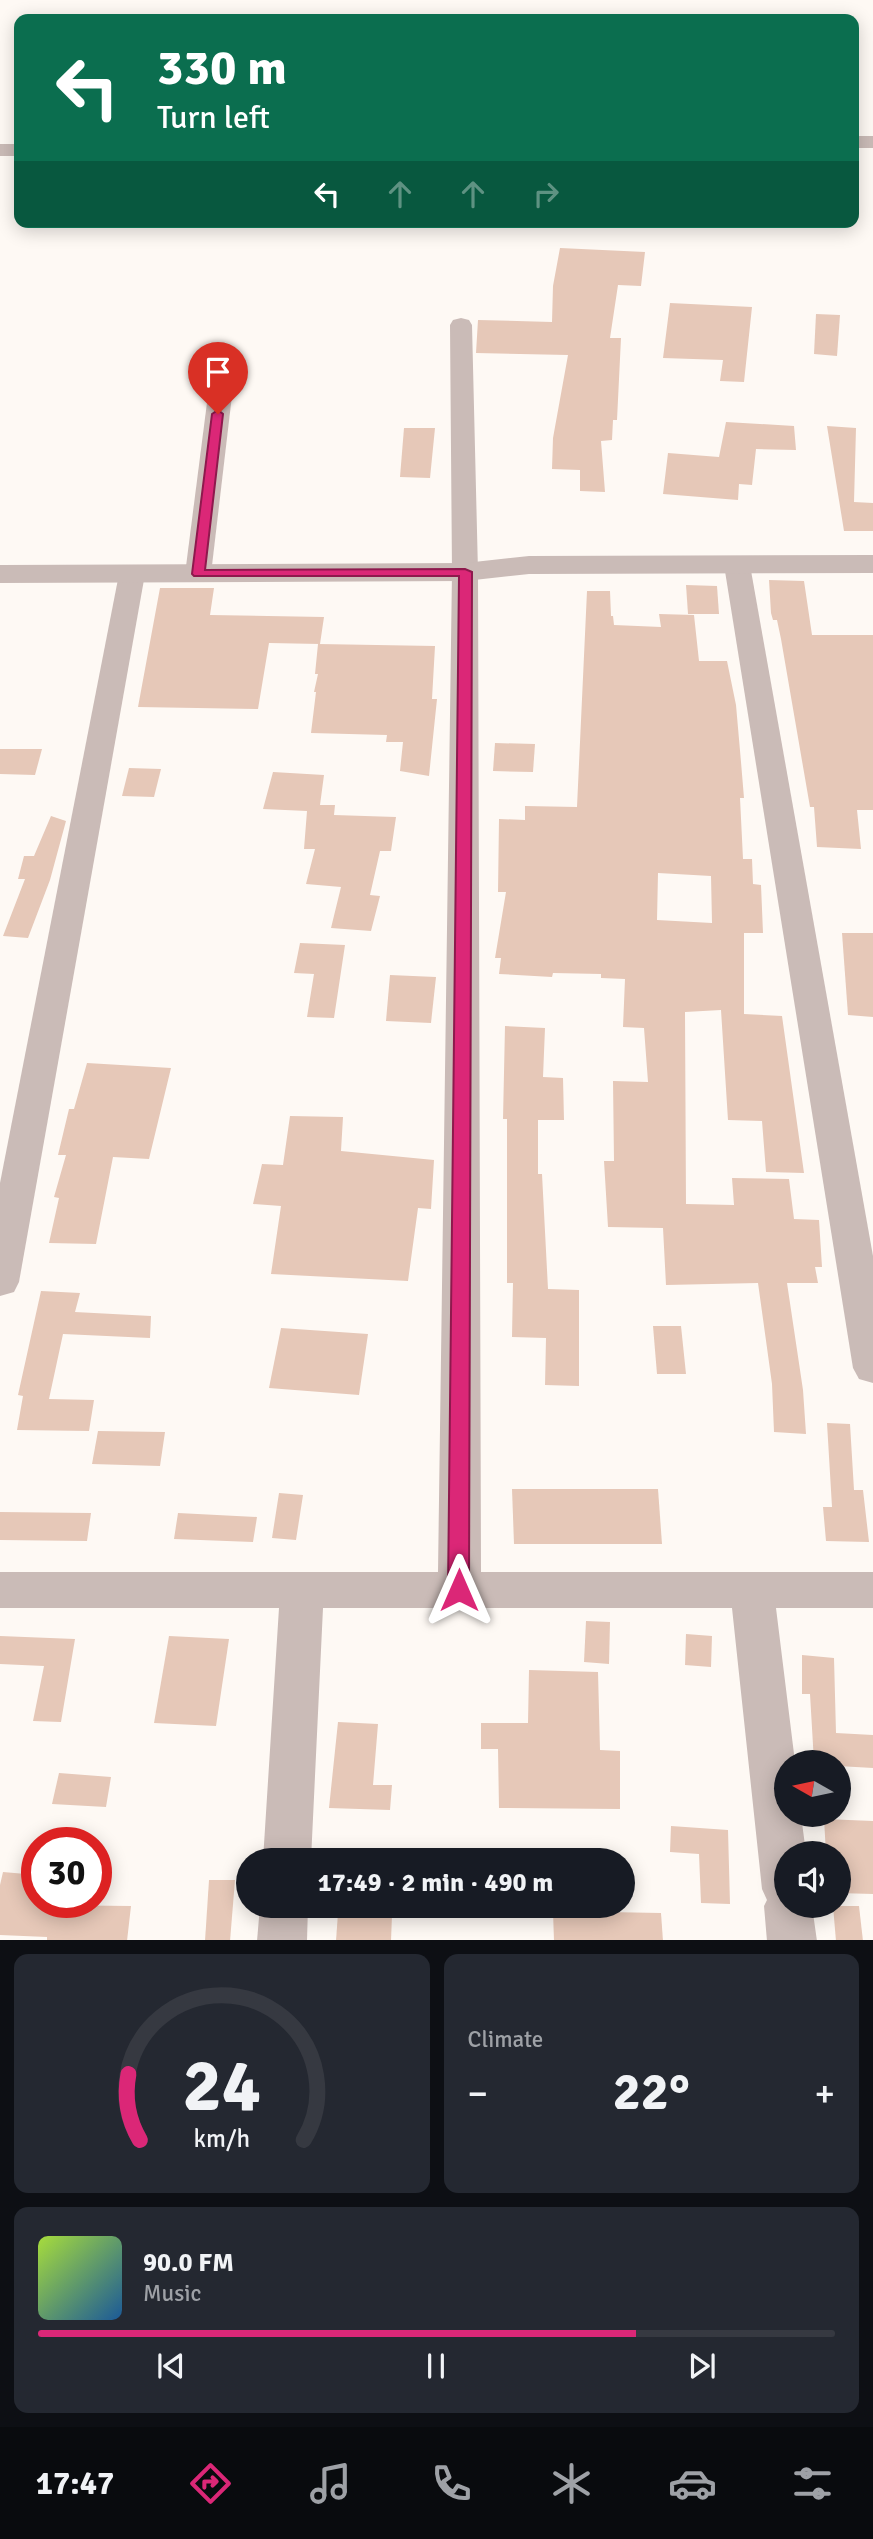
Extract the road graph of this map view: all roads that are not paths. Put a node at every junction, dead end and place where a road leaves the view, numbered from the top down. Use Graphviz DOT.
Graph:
graph roads {
  1 [pos="461,325"];
  2 [pos="221,387"];
  3 [pos="873,564"];
  4 [pos="737,565"];
  5 [pos="465,572"];
  6 [pos="132,574"];
  7 [pos="198,574"];
  8 [pos="0,575"];
  9 [pos="0,1282"];
  10 [pos="873,1368"];
  11 [pos="0,1590"];
  12 [pos="302,1590"];
  13 [pos="459,1590"];
  14 [pos="752,1590"];
  15 [pos="873,1590"];
  16 [pos="781,1841"];
  17 [pos="288,1848"];
  18 [pos="283,1918"];
  19 [pos="789,1918"];
  20 [pos="282,1940"];
  21 [pos="792,1940"];
  1 -- 5 [label="street"];
  2 -- 7 [label="street"];
  3 -- 4 [label="street"];
  4 -- 5 [label="street"];
  4 -- 10 [label="street"];
  5 -- 7 [label="street"];
  5 -- 13 [label="street"];
  6 -- 7 [label="street"];
  6 -- 8 [label="street"];
  6 -- 9 [label="street"];
  11 -- 12 [label="street"];
  12 -- 13 [label="street"];
  12 -- 17 [label="street"];
  13 -- 14 [label="street"];
  14 -- 15 [label="street"];
  14 -- 16 [label="street"];
  18 -- 20 [label="street"];
  19 -- 21 [label="street"];
}
